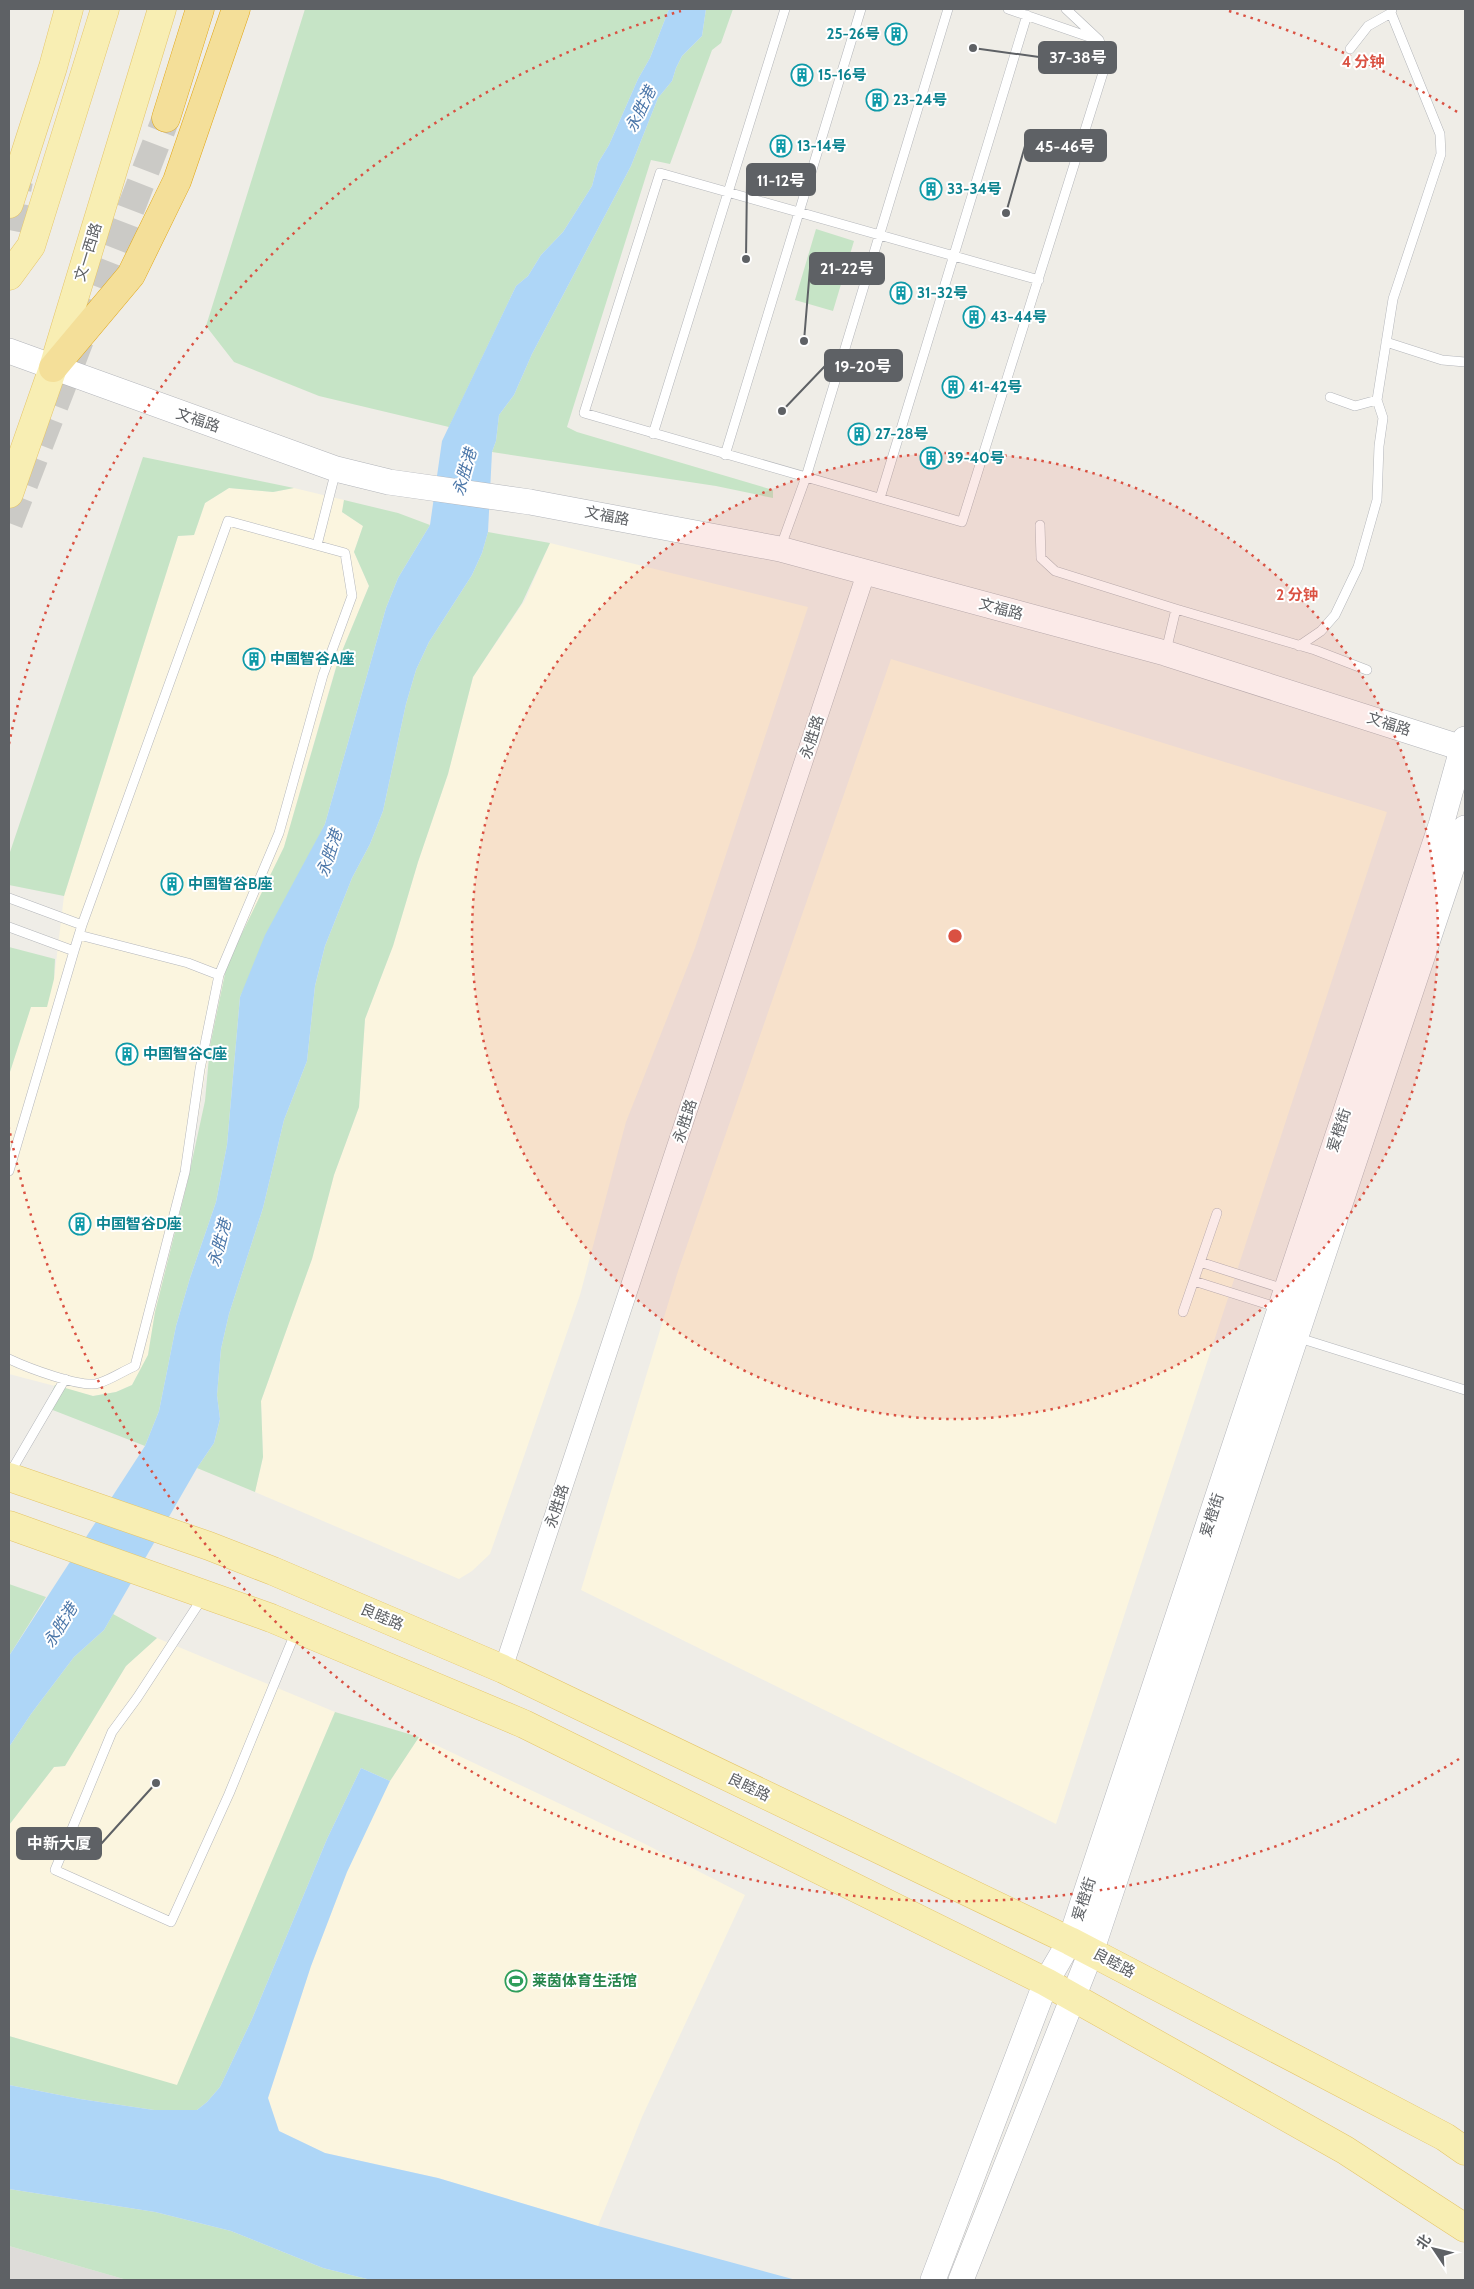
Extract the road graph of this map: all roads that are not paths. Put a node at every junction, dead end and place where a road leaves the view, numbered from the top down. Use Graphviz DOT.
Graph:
graph roads {
  1 [pos="69,9"];
  2 [pos="105,9"];
  3 [pos="162,9"];
  4 [pos="200,9"];
  5 [pos="236,9"];
  6 [pos="785,9"];
  7 [pos="861,9"];
  8 [pos="948,9"];
  9 [pos="1008,9"];
  10 [pos="1066,9"];
  11 [pos="1392,11"];
  12 [pos="1027,15"];
  13 [pos="1099,40"];
  14 [pos="1350,49"];
  15 [pos="166,118"];
  16 [pos="728,192"];
  17 [pos="9,204"];
  18 [pos="799,212"];
  19 [pos="880,235"];
  20 [pos="954,256"];
  21 [pos="9,276"];
  22 [pos="1039,280"];
  23 [pos="1386,342"];
  24 [pos="9,351"];
  25 [pos="1465,362"];
  26 [pos="53,368"];
  27 [pos="1330,397"];
  28 [pos="1377,400"];
  29 [pos="653,434"];
  30 [pos="725,455"];
  31 [pos="336,469"];
  32 [pos="806,477"];
  33 [pos="9,494"];
  34 [pos="880,498"];
  35 [pos="1040,526"];
  36 [pos="318,545"];
  37 [pos="780,549"];
  38 [pos="866,573"];
  39 [pos="1176,609"];
  40 [pos="1299,646"];
  41 [pos="1165,653"];
  42 [pos="1367,670"];
  43 [pos="1465,745"];
  44 [pos="1465,828"];
  45 [pos="9,898"];
  46 [pos="82,925"];
  47 [pos="9,927"];
  48 [pos="78,935"];
  49 [pos="74,951"];
  50 [pos="218,975"];
  51 [pos="9,1171"];
  52 [pos="1217,1213"];
  53 [pos="1200,1262"];
  54 [pos="1194,1281"];
  55 [pos="1283,1299"];
  56 [pos="1183,1312"];
  57 [pos="1296,1337"];
  58 [pos="9,1359"];
  59 [pos="65,1379"];
  60 [pos="1465,1390"];
  61 [pos="9,1476"];
  62 [pos="9,1526"];
  63 [pos="194,1590"];
  64 [pos="297,1628"];
  65 [pos="503,1669"];
  66 [pos="1081,1946"];
  67 [pos="1046,1982"];
  68 [pos="1072,1997"];
  69 [pos="1465,2151"];
  70 [pos="1465,2228"];
  71 [pos="932,2280"];
  72 [pos="961,2280"];
  1 -- 17 [label="main road"];
  2 -- 21 [label="main road"];
  3 -- 26 [label="main road, 文一西路"];
  4 -- 15 [label="highway"];
  5 -- 26 [label="highway"];
  6 -- 16 [label="lane"];
  7 -- 18 [label="lane"];
  8 -- 19 [label="lane"];
  9 -- 12 [label="lane"];
  10 -- 13 [label="lane"];
  11 -- 14 [label="lane"];
  11 -- 23 [label="lane"];
  12 -- 13 [label="lane"];
  12 -- 20 [label="lane"];
  13 -- 22 [label="lane"];
  16 -- 18 [label="lane"];
  16 -- 29 [label="lane"];
  16 -- 29 [label="lane"];
  18 -- 19 [label="lane"];
  18 -- 30 [label="lane"];
  19 -- 20 [label="lane"];
  19 -- 32 [label="lane"];
  20 -- 22 [label="lane"];
  20 -- 34 [label="lane"];
  22 -- 34 [label="lane"];
  23 -- 25 [label="lane"];
  23 -- 28 [label="lane"];
  24 -- 26 [label="street, 文福路"];
  26 -- 31 [label="street, 文福路"];
  26 -- 33 [label="main road, 文一西路"];
  27 -- 28 [label="lane"];
  28 -- 40 [label="lane"];
  29 -- 30 [label="lane"];
  30 -- 32 [label="lane"];
  31 -- 36 [label="lane"];
  31 -- 37 [label="street, 文福路"];
  32 -- 34 [label="lane"];
  32 -- 37 [label="lane"];
  35 -- 39 [label="lane"];
  36 -- 46 [label="lane"];
  36 -- 50 [label="lane"];
  37 -- 38 [label="street, 文福路"];
  38 -- 41 [label="street, 文福路"];
  38 -- 65 [label="street, 永胜路"];
  39 -- 40 [label="lane"];
  39 -- 41 [label="lane"];
  40 -- 42 [label="lane"];
  41 -- 43 [label="street, 文福路"];
  43 -- 55 [label="street, 爱橙街"];
  44 -- 57 [label="street, 爱橙街"];
  45 -- 46 [label="lane"];
  46 -- 48 [label="lane"];
  47 -- 49 [label="lane"];
  48 -- 49 [label="lane"];
  48 -- 50 [label="lane"];
  49 -- 51 [label="lane"];
  50 -- 59 [label="lane"];
  52 -- 53 [label="lane"];
  53 -- 54 [label="lane"];
  53 -- 55 [label="lane"];
  54 -- 55 [label="lane"];
  54 -- 56 [label="lane"];
  55 -- 66 [label="street, 爱橙街"];
  57 -- 60 [label="lane"];
  57 -- 66 [label="street, 爱橙街"];
  58 -- 59 [label="lane"];
  59 -- 61 [label="lane"];
  61 -- 65 [label="main road, 良睦路"];
  62 -- 63 [label="main road"];
  63 -- 64 [label="main road"];
  63 -- 64 [label="lane"];
  64 -- 67 [label="main road"];
  65 -- 66 [label="main road, 良睦路"];
  66 -- 67 [label="street, 爱橙街"];
  66 -- 68 [label="street, 爱橙街"];
  66 -- 69 [label="main road, 良睦路"];
  67 -- 68 [label="main road"];
  67 -- 71 [label="street, 爱橙街"];
  68 -- 70 [label="main road"];
  68 -- 72 [label="street, 爱橙街"];
}
